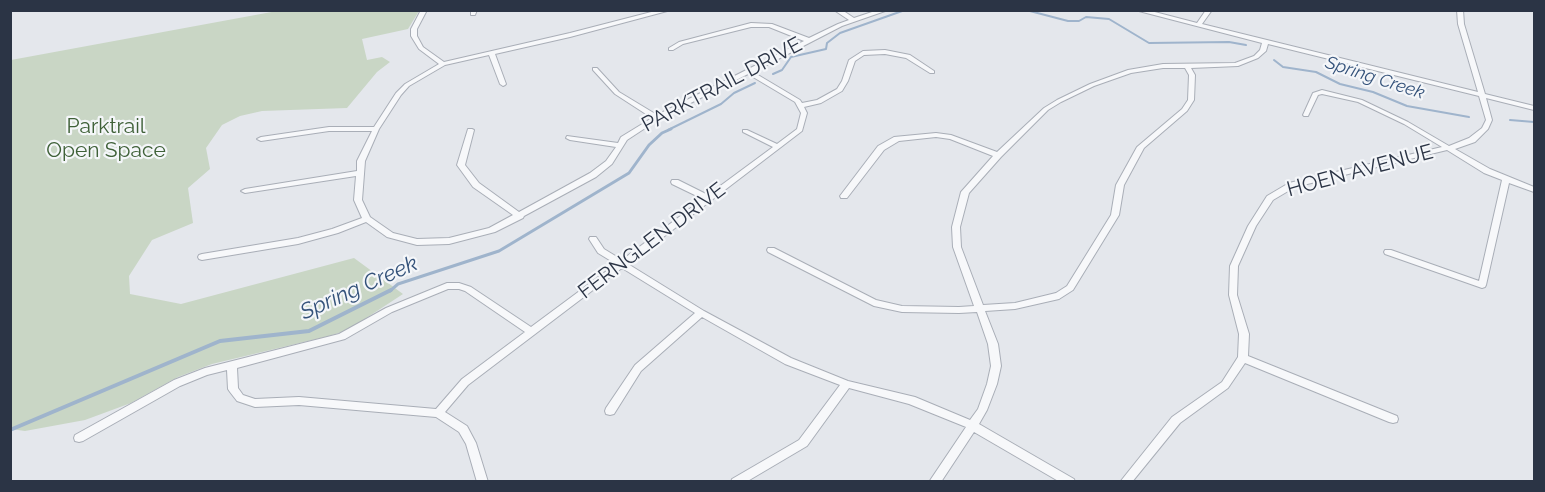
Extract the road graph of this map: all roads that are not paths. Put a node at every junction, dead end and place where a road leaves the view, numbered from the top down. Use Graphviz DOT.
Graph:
graph roads {
  1 [pos="424,10"];
  2 [pos="669,10"];
  3 [pos="837,10"];
  4 [pos="885,10"];
  5 [pos="1138,10"];
  6 [pos="1209,10"];
  7 [pos="1460,10"];
  8 [pos="853,20"];
  9 [pos="1199,26"];
  10 [pos="808,40"];
  11 [pos="1265,43"];
  12 [pos="671,49"];
  13 [pos="490,52"];
  14 [pos="443,64"];
  15 [pos="1188,67"];
  16 [pos="595,69"];
  17 [pos="748,71"];
  18 [pos="932,72"];
  19 [pos="503,84"];
  20 [pos="1482,95"];
  21 [pos="802,105"];
  22 [pos="1534,108"];
  23 [pos="1306,115"];
  24 [pos="657,118"];
  25 [pos="376,129"];
  26 [pos="470,130"];
  27 [pos="745,131"];
  28 [pos="261,138"];
  29 [pos="570,138"];
  30 [pos="620,145"];
  31 [pos="777,146"];
  32 [pos="1446,148"];
  33 [pos="998,155"];
  34 [pos="358,173"];
  35 [pos="1506,180"];
  36 [pos="675,182"];
  37 [pos="1534,190"];
  38 [pos="245,191"];
  39 [pos="844,196"];
  40 [pos="708,198"];
  41 [pos="520,216"];
  42 [pos="367,219"];
  43 [pos="593,239"];
  44 [pos="771,250"];
  45 [pos="1388,252"];
  46 [pos="202,257"];
  47 [pos="621,263"];
  48 [pos="981,308"];
  49 [pos="701,313"];
  50 [pos="531,332"];
  51 [pos="1243,358"];
  52 [pos="232,366"];
  53 [pos="847,384"];
  54 [pos="610,411"];
  55 [pos="438,413"];
  56 [pos="1393,419"];
  57 [pos="971,425"];
  58 [pos="79,438"];
  59 [pos="483,482"];
  60 [pos="736,482"];
  61 [pos="934,482"];
  62 [pos="1070,482"];
  63 [pos="1125,482"];
  1 -- 14 [label="street"];
  2 -- 13 [label="street"];
  3 -- 8 [label="street"];
  4 -- 8 [label="street, PARKTRAIL DRIVE"];
  5 -- 9 [label="street"];
  6 -- 9 [label="street"];
  7 -- 20 [label="street, HOEN AVENUE"];
  8 -- 10 [label="street, PARKTRAIL DRIVE"];
  9 -- 11 [label="street"];
  10 -- 12 [label="street"];
  10 -- 17 [label="street, PARKTRAIL DRIVE"];
  11 -- 15 [label="street"];
  11 -- 20 [label="street"];
  13 -- 14 [label="street"];
  13 -- 19 [label="street"];
  14 -- 25 [label="street"];
  15 -- 33 [label="street"];
  15 -- 48 [label="street"];
  16 -- 24 [label="street"];
  17 -- 21 [label="street"];
  17 -- 24 [label="street, PARKTRAIL DRIVE"];
  18 -- 21 [label="street"];
  20 -- 22 [label="street"];
  20 -- 32 [label="street, HOEN AVENUE"];
  21 -- 31 [label="street, FERNGLEN DRIVE"];
  23 -- 32 [label="street"];
  24 -- 30 [label="street, PARKTRAIL DRIVE"];
  25 -- 28 [label="street"];
  25 -- 34 [label="street"];
  26 -- 41 [label="street"];
  27 -- 31 [label="street"];
  29 -- 30 [label="street"];
  30 -- 41 [label="street, PARKTRAIL DRIVE"];
  31 -- 40 [label="street, FERNGLEN DRIVE"];
  32 -- 35 [label="street"];
  32 -- 51 [label="street, HOEN AVENUE"];
  33 -- 39 [label="street"];
  33 -- 48 [label="street"];
  34 -- 38 [label="street"];
  34 -- 42 [label="street"];
  35 -- 37 [label="street"];
  35 -- 45 [label="street"];
  36 -- 40 [label="street"];
  40 -- 47 [label="street, FERNGLEN DRIVE"];
  41 -- 42 [label="street, PARKTRAIL DRIVE"];
  42 -- 46 [label="street"];
  43 -- 47 [label="street"];
  44 -- 48 [label="street"];
  47 -- 49 [label="street"];
  47 -- 50 [label="street, FERNGLEN DRIVE"];
  48 -- 57 [label="street"];
  49 -- 53 [label="street"];
  49 -- 54 [label="street"];
  50 -- 52 [label="street"];
  50 -- 55 [label="street, FERNGLEN DRIVE"];
  51 -- 56 [label="street"];
  51 -- 63 [label="street"];
  52 -- 55 [label="street"];
  52 -- 58 [label="street"];
  53 -- 57 [label="street"];
  53 -- 60 [label="street"];
  55 -- 59 [label="street"];
  57 -- 61 [label="street"];
  57 -- 62 [label="street"];
}
